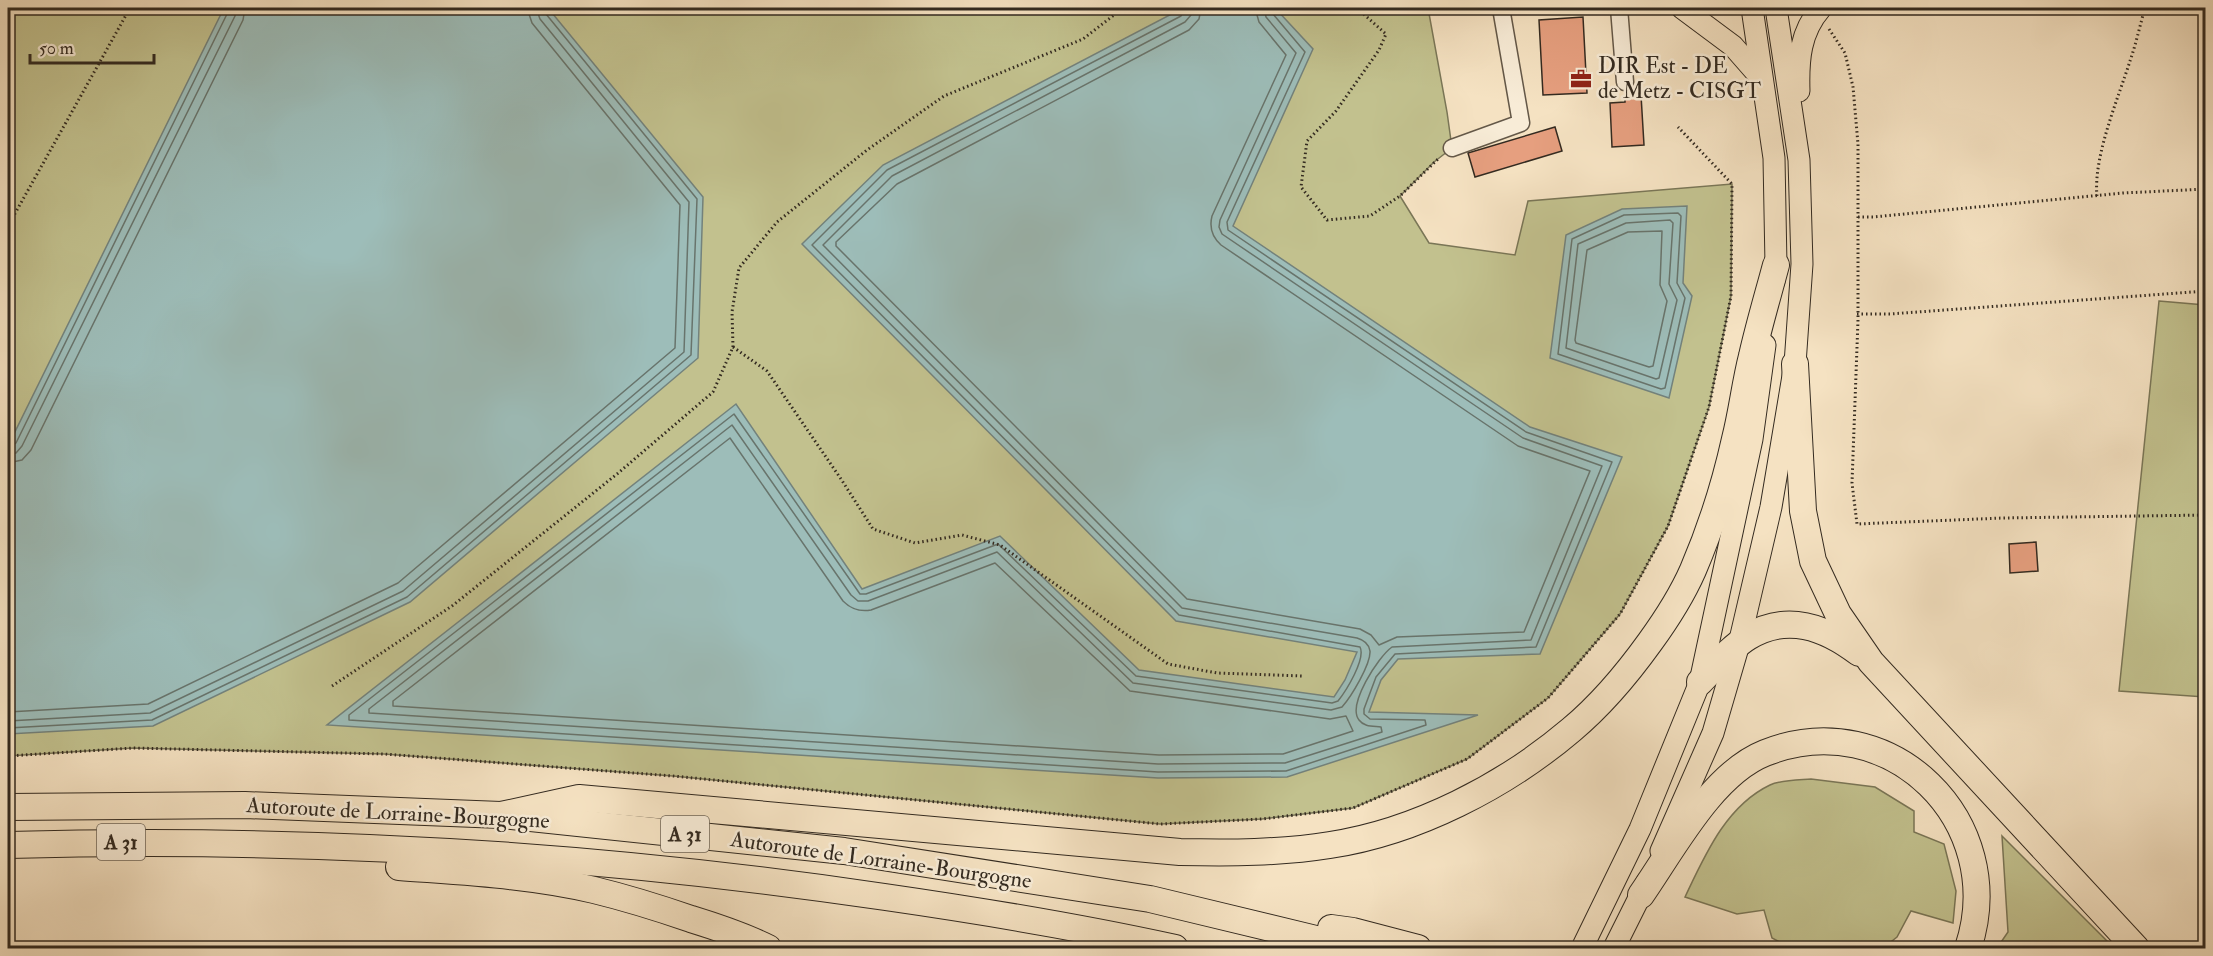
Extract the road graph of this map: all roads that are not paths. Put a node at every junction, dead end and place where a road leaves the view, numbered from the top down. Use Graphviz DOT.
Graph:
graph roads {
  1 [pos="1501,8"];
  2 [pos="1619,8"];
  3 [pos="1682,8"];
  4 [pos="1752,8"];
  5 [pos="1776,8"];
  6 [pos="1817,11"];
  7 [pos="1762,79"];
  8 [pos="1625,82"];
  9 [pos="1452,148"];
  10 [pos="1799,160"];
  11 [pos="1776,265"];
  12 [pos="1795,364"];
  13 [pos="1739,644"];
  14 [pos="1871,662"];
  15 [pos="1700,682"];
  16 [pos="8,807"];
  17 [pos="501,815"];
  18 [pos="236,844"];
  19 [pos="8,845"];
  20 [pos="1641,895"];
  21 [pos="1149,899"];
  22 [pos="768,948"];
  23 [pos="1175,948"];
  24 [pos="1353,948"];
  25 [pos="1418,948"];
  26 [pos="1582,948"];
  27 [pos="1614,948"];
  28 [pos="1968,948"];
  29 [pos="2136,948"];
  1 -- 9 [label="lane"];
  2 -- 8 [label="lane"];
  3 -- 7 [label="main road"];
  4 -- 7 [label="main road"];
  5 -- 10 [label="main road"];
  6 -- 10 [label="main road"];
  7 -- 11 [label="main road"];
  10 -- 12 [label="main road"];
  11 -- 15 [label="main road"];
  11 -- 17 [label="highway"];
  12 -- 13 [label="main road"];
  12 -- 14 [label="highway"];
  13 -- 14 [label="highway"];
  13 -- 15 [label="highway"];
  13 -- 20 [label="main road"];
  14 -- 29 [label="highway"];
  15 -- 26 [label="main road"];
  16 -- 17 [label="highway, Autoroute de Lorraine-Bourgogne / A 31"];
  17 -- 21 [label="highway, Autoroute de Lorraine-Bourgogne / A 31"];
  18 -- 19 [label="highway, Autoroute de Lorraine-Bourgogne / A 31"];
  18 -- 22 [label="highway"];
  18 -- 23 [label="highway, Autoroute de Lorraine-Bourgogne / A 31"];
  20 -- 27 [label="main road"];
  20 -- 28 [label="highway"];
  21 -- 24 [label="highway, Autoroute de Lorraine-Bourgogne / A 31"];
  21 -- 25 [label="highway"];
}
